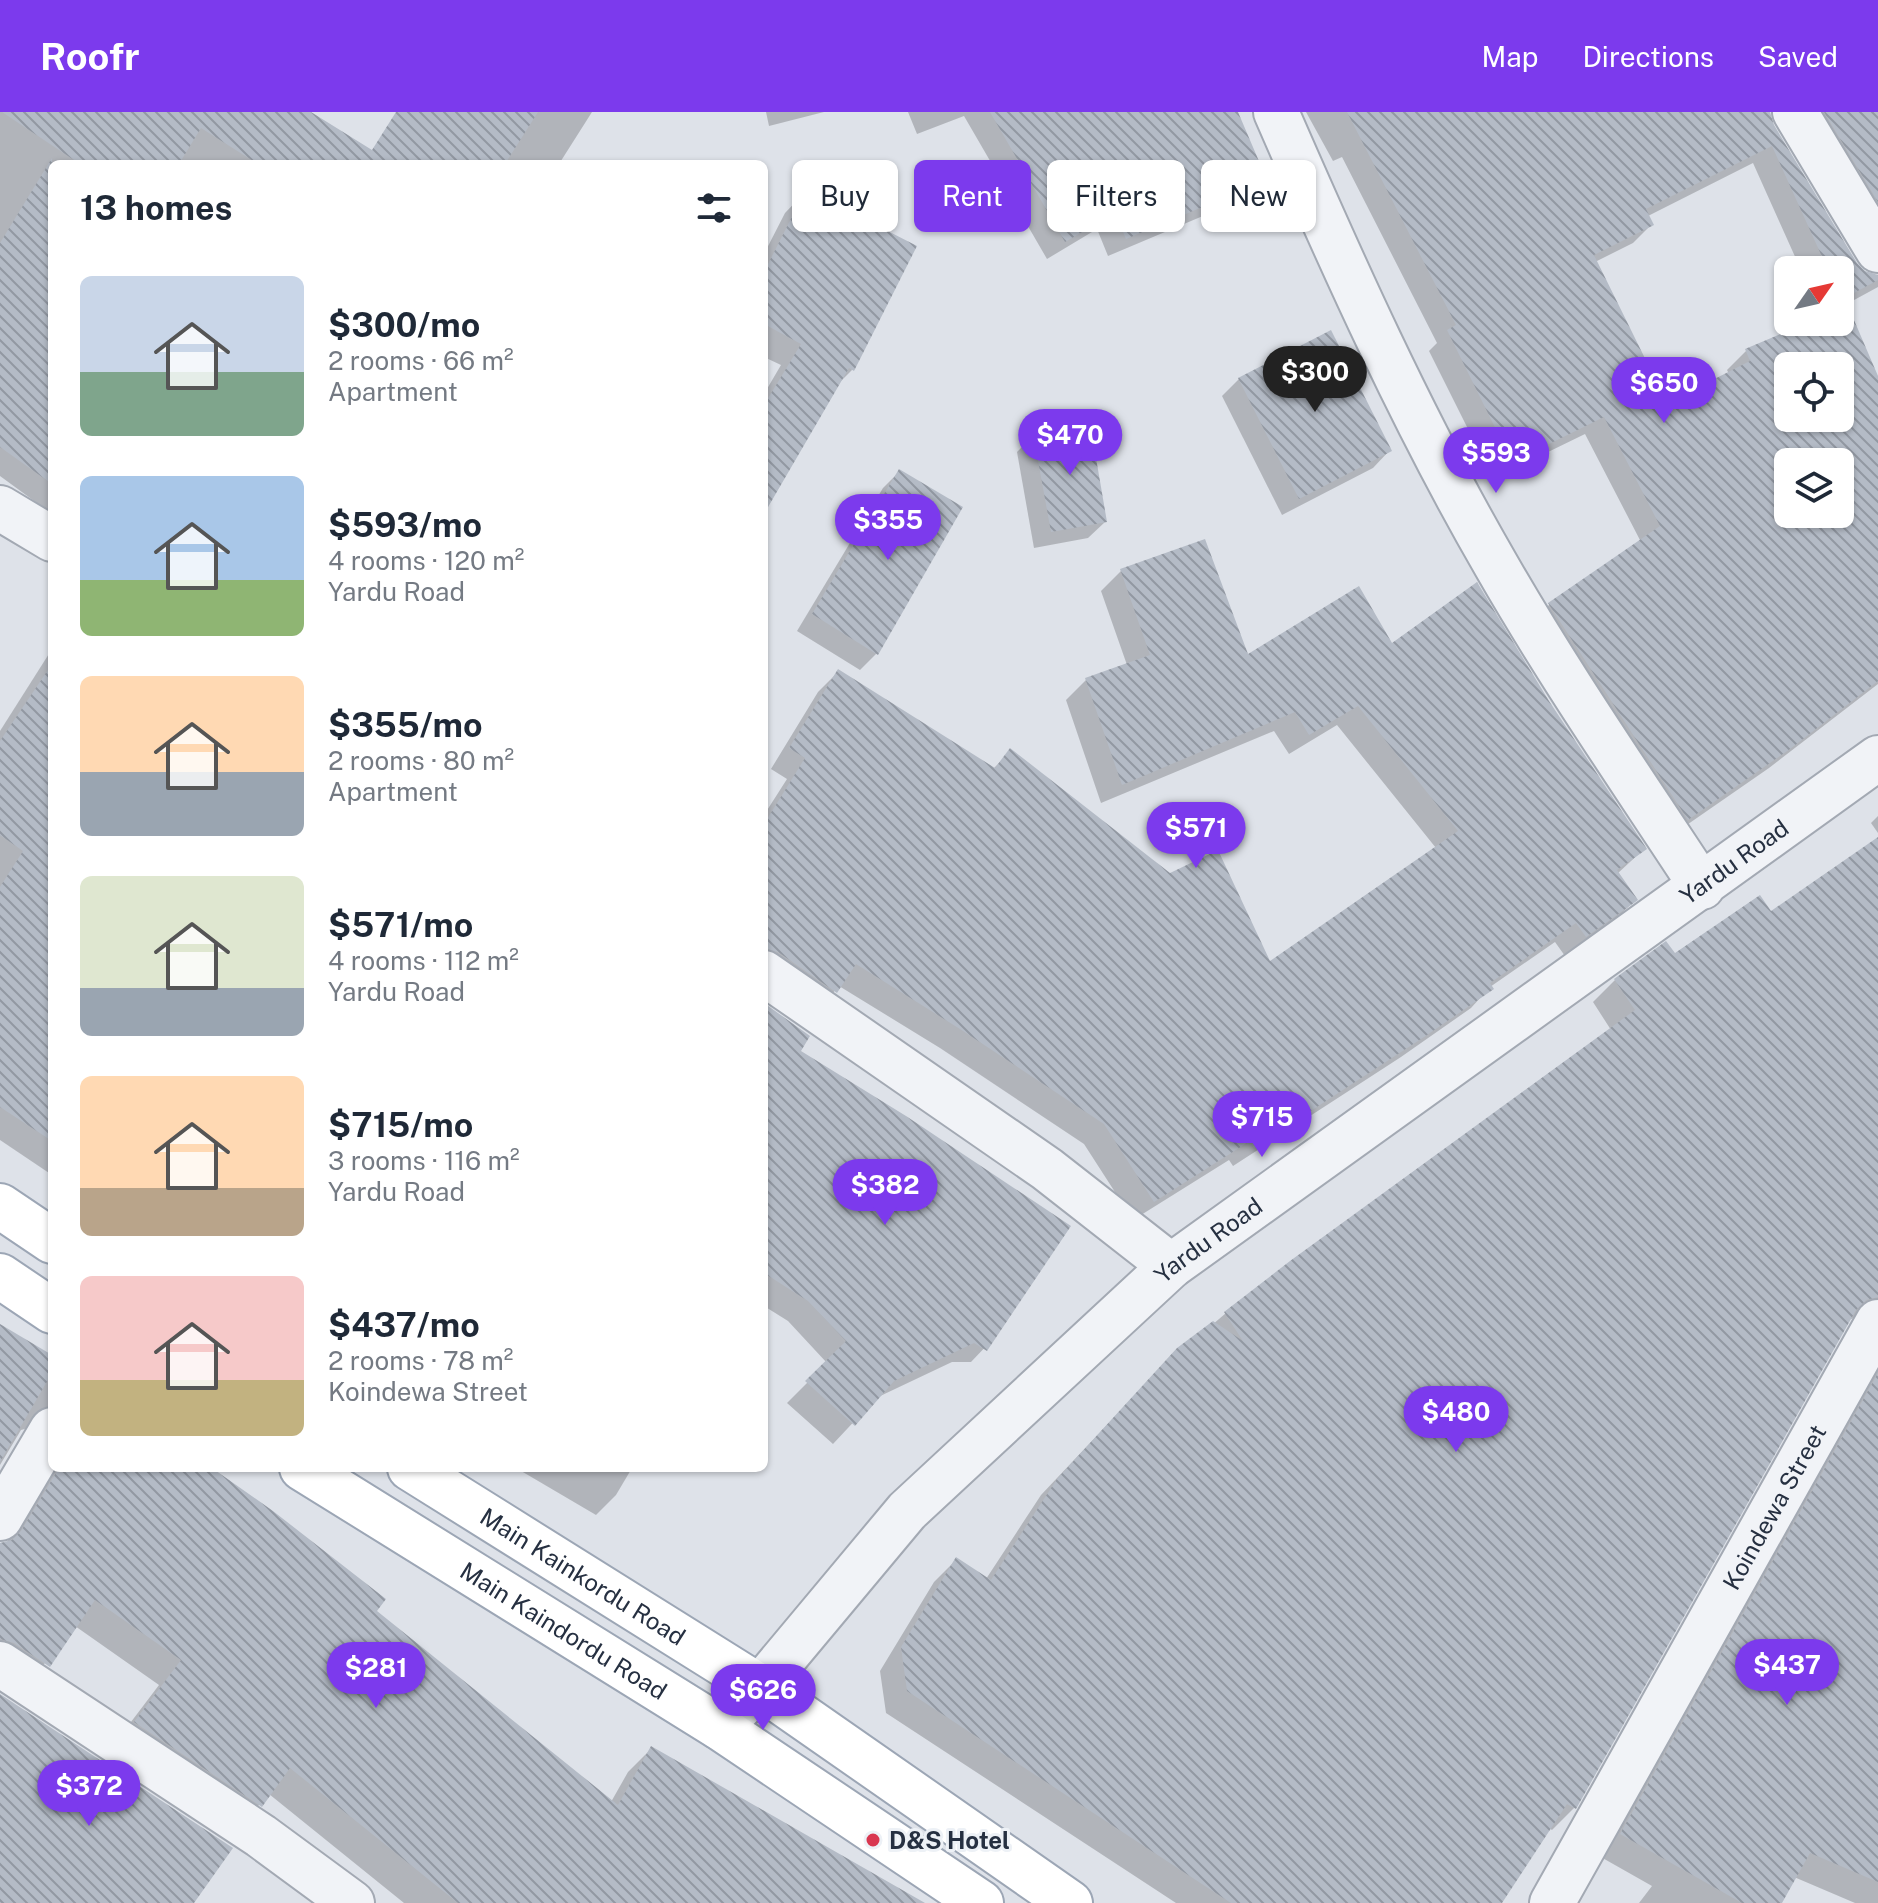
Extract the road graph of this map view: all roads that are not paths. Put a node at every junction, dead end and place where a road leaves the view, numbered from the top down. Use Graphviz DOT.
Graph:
graph roads {
  1 [pos="1276,112"];
  2 [pos="1795,112"];
  3 [pos="1878,250"];
  4 [pos="0,508"];
  5 [pos="48,537"];
  6 [pos="1878,758"];
  7 [pos="1702,887"];
  8 [pos="768,976"];
  9 [pos="0,1206"];
  10 [pos="48,1239"];
  11 [pos="1171,1266"];
  12 [pos="7,1280"];
  13 [pos="48,1308"];
  14 [pos="1878,1322"];
  15 [pos="48,1437"];
  16 [pos="308,1472"];
  17 [pos="416,1472"];
  18 [pos="0,1518"];
  19 [pos="0,1664"];
  20 [pos="760,1687"];
  21 [pos="719,1727"];
  22 [pos="352,1903"];
  23 [pos="981,1903"];
  24 [pos="1070,1903"];
  25 [pos="1552,1903"];
  1 -- 7 [label="street"];
  2 -- 3 [label="street"];
  4 -- 5 [label="street"];
  6 -- 7 [label="street, Yardu Road"];
  7 -- 11 [label="street, Yardu Road"];
  8 -- 11 [label="street"];
  9 -- 10 [label="main road"];
  10 -- 12 [label="main road"];
  11 -- 20 [label="street, Yardu Road"];
  12 -- 13 [label="main road"];
  14 -- 25 [label="street, Koindewa Street"];
  15 -- 18 [label="street"];
  16 -- 21 [label="main road, Main Kaindordu Road"];
  17 -- 20 [label="main road, Main Kainkordu Road"];
  19 -- 22 [label="street"];
  20 -- 21 [label="street, Yardu Road"];
  20 -- 24 [label="main road, Main Kainkordu Road"];
  21 -- 23 [label="main road, Main Kaindordu Road"];
}
